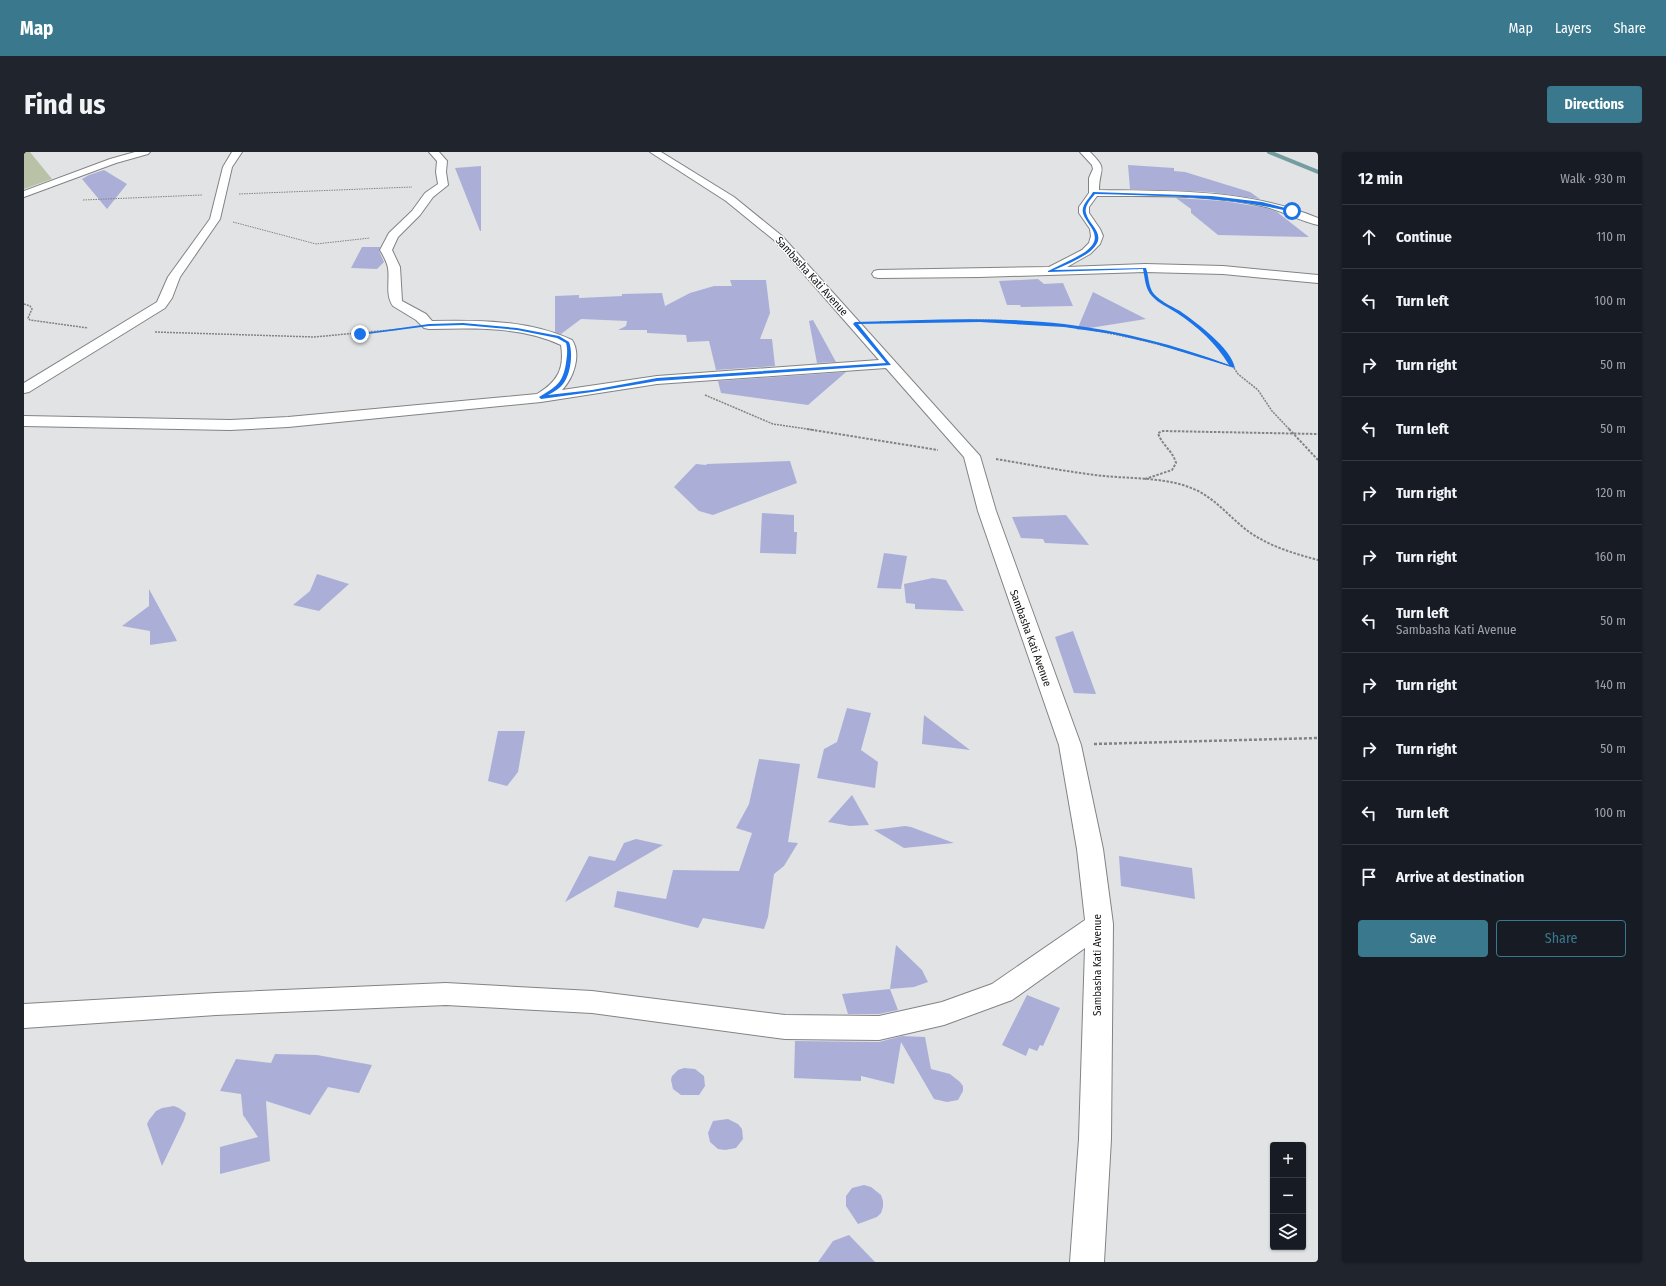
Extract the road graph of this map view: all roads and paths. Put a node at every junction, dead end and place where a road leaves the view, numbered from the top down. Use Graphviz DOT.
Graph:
graph roads {
  1 [pos="145,152"];
  2 [pos="237,152"];
  3 [pos="434,152"];
  4 [pos="655,152"];
  5 [pos="1086,152"];
  6 [pos="443,185"];
  7 [pos="1094,193"];
  8 [pos="24,194"];
  9 [pos="222,194"];
  10 [pos="83,200"];
  11 [pos="214,219"];
  12 [pos="1318,222"];
  13 [pos="393,235"];
  14 [pos="1145,268"];
  15 [pos="1050,272"];
  16 [pos="878,274"];
  17 [pos="1318,279"];
  18 [pos="24,304"];
  19 [pos="855,323"];
  20 [pos="429,325"];
  21 [pos="120,331"];
  22 [pos="889,364"];
  23 [pos="1233,368"];
  24 [pos="24,389"];
  25 [pos="699,393"];
  26 [pos="541,398"];
  27 [pos="24,421"];
  28 [pos="1318,434"];
  29 [pos="1295,435"];
  30 [pos="972,456"];
  31 [pos="1318,460"];
  32 [pos="1143,479"];
  33 [pos="1318,560"];
  34 [pos="1318,738"];
  35 [pos="1070,745"];
  36 [pos="1099,924"];
  37 [pos="24,1016"];
  38 [pos="1087,1262"];
  1 -- 8 [label="street"];
  2 -- 9 [label="street"];
  3 -- 6 [label="street"];
  4 -- 19 [label="street, Sambasha Kati Avenue"];
  5 -- 7 [label="street"];
  6 -- 9 [label="path"];
  6 -- 13 [label="street"];
  7 -- 12 [label="street"];
  7 -- 15 [label="street"];
  9 -- 10 [label="path"];
  9 -- 11 [label="street"];
  11 -- 13 [label="path"];
  11 -- 21 [label="street"];
  13 -- 20 [label="street"];
  14 -- 15 [label="street"];
  14 -- 17 [label="street"];
  14 -- 23 [label="path"];
  15 -- 16 [label="street"];
  18 -- 21 [label="path"];
  19 -- 22 [label="street, Sambasha Kati Avenue"];
  19 -- 23 [label="path"];
  20 -- 21 [label="path"];
  20 -- 26 [label="street"];
  21 -- 24 [label="street"];
  22 -- 26 [label="street"];
  22 -- 30 [label="street, Sambasha Kati Avenue"];
  23 -- 29 [label="path"];
  25 -- 30 [label="path"];
  26 -- 27 [label="street"];
  28 -- 29 [label="path"];
  29 -- 31 [label="path"];
  29 -- 32 [label="path"];
  30 -- 32 [label="path"];
  30 -- 35 [label="street, Sambasha Kati Avenue"];
  32 -- 33 [label="path"];
  34 -- 35 [label="path"];
  35 -- 36 [label="street, Sambasha Kati Avenue"];
  36 -- 37 [label="street"];
  36 -- 38 [label="street, Sambasha Kati Avenue"];
}
